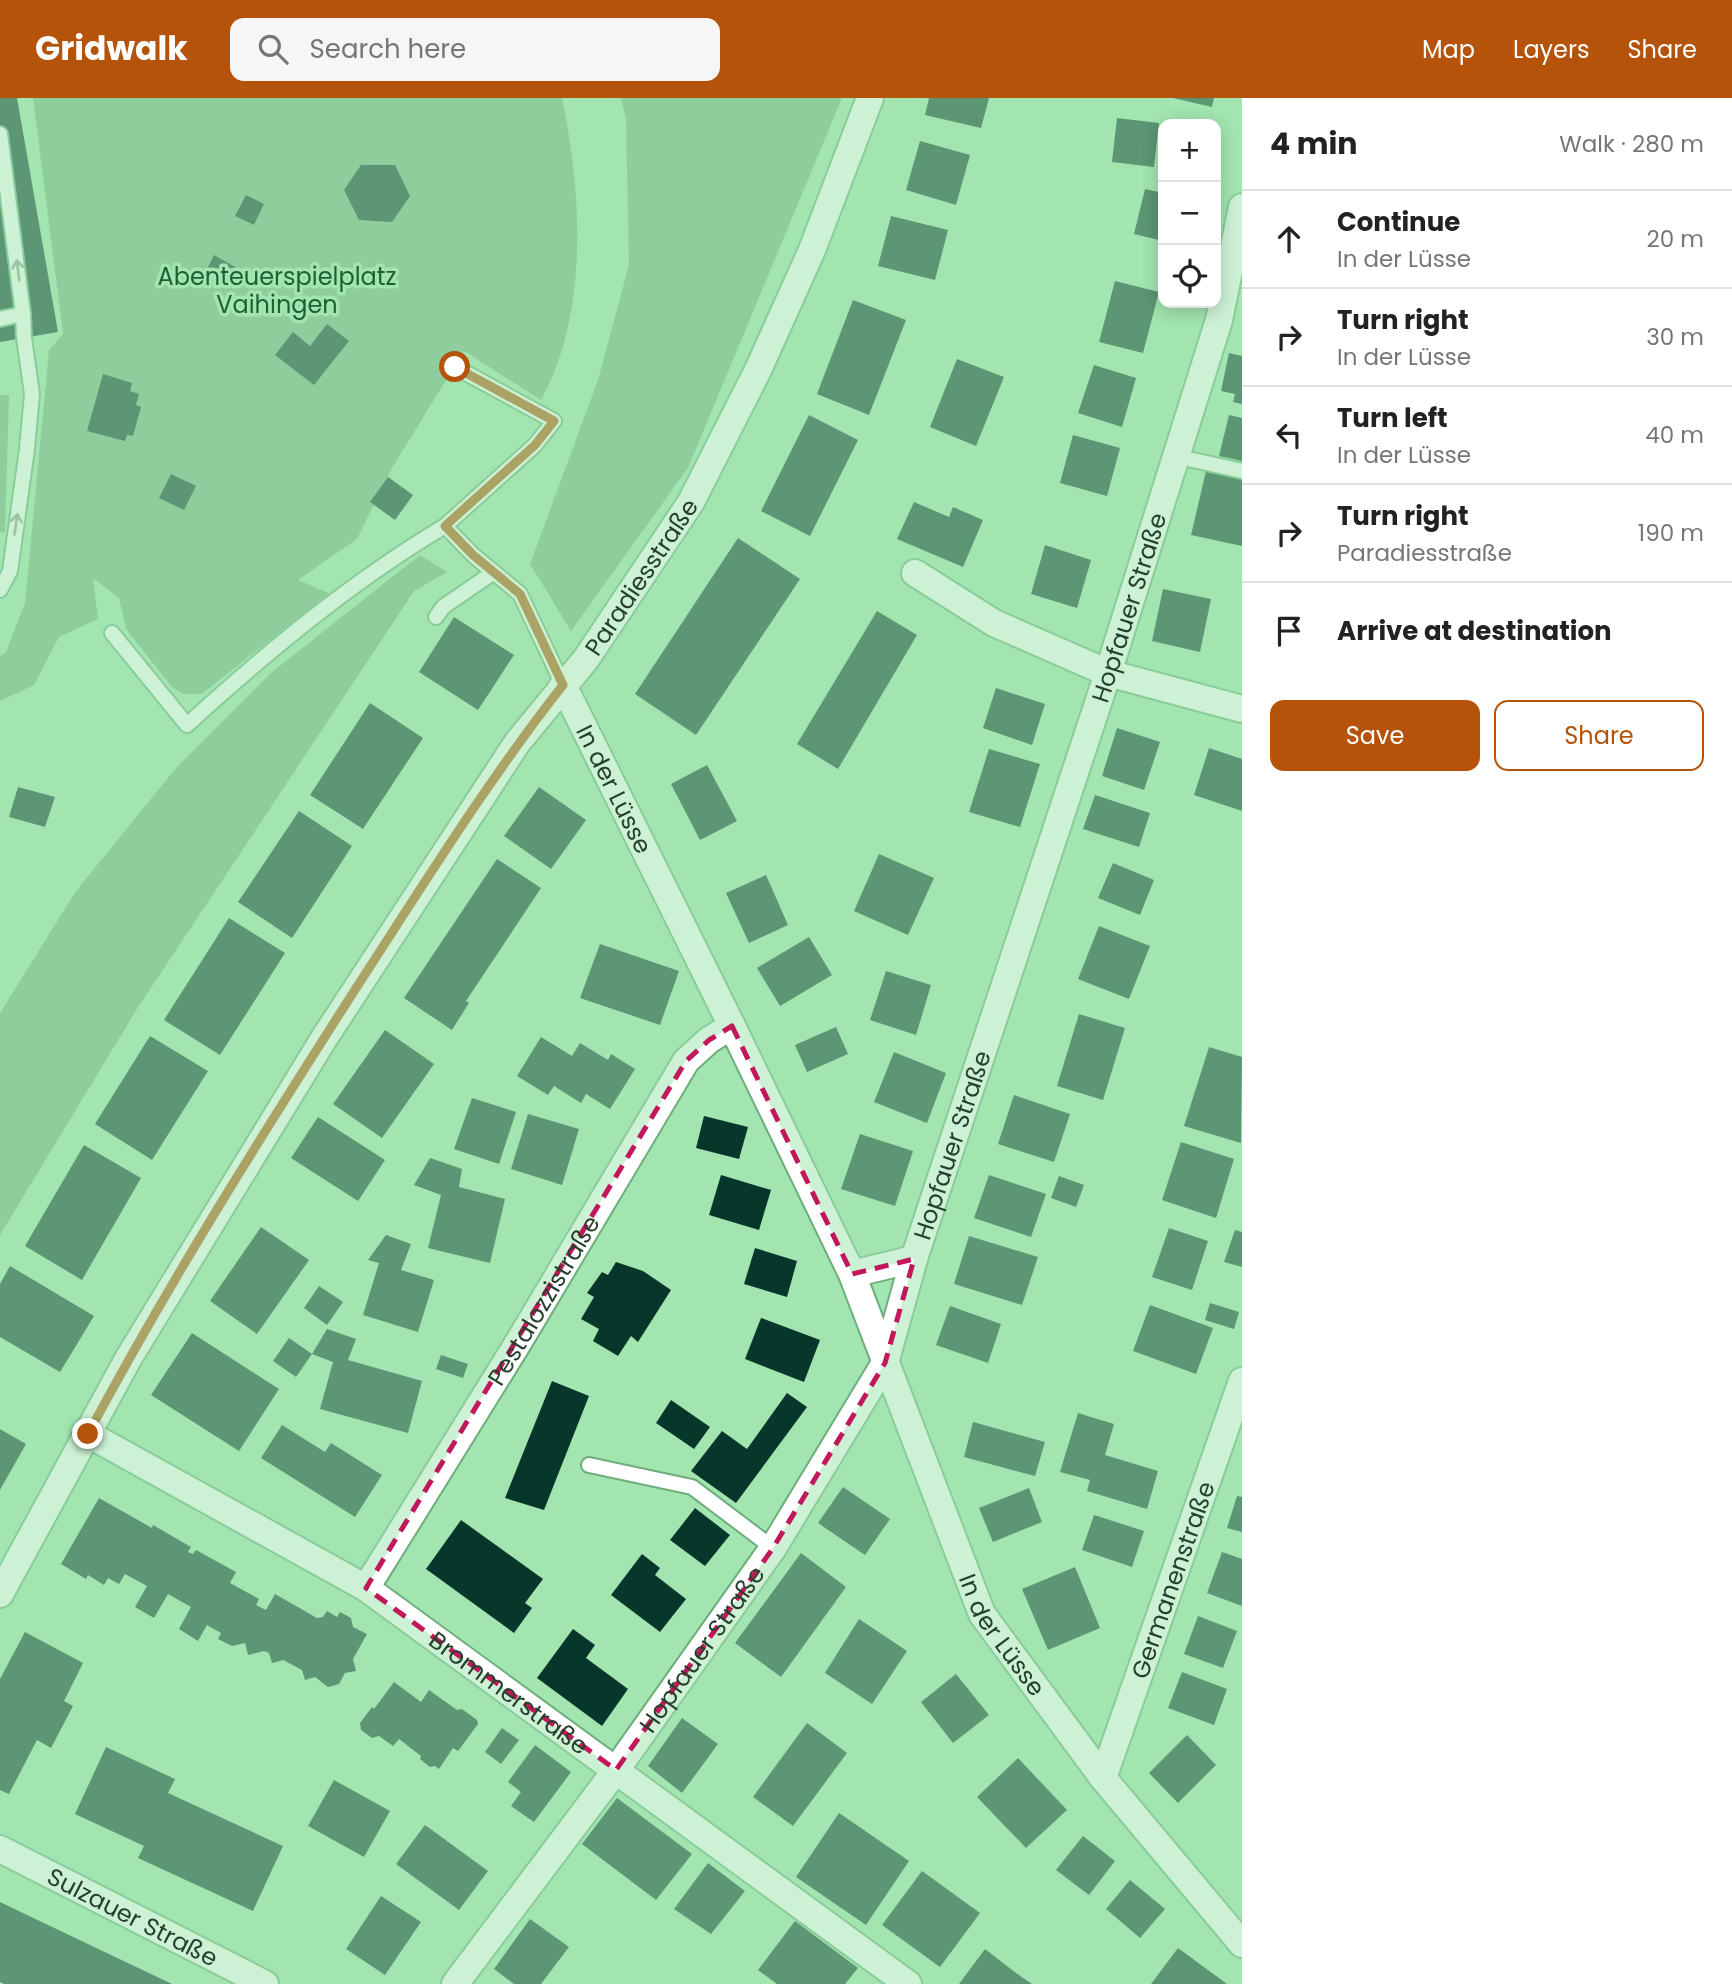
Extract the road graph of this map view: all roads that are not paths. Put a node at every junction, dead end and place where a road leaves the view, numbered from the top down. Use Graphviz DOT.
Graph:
graph roads {
  1 [pos="870,98"];
  2 [pos="0,134"];
  3 [pos="1242,206"];
  4 [pos="23,314"];
  5 [pos="0,319"];
  6 [pos="1231,322"];
  7 [pos="455,367"];
  8 [pos="1175,456"];
  9 [pos="1242,471"];
  10 [pos="445,526"];
  11 [pos="494,572"];
  12 [pos="915,573"];
  13 [pos="0,590"];
  14 [pos="436,617"];
  15 [pos="112,633"];
  16 [pos="1108,673"];
  17 [pos="563,685"];
  18 [pos="1242,709"];
  19 [pos="732,1026"];
  20 [pos="914,1259"];
  21 [pos="852,1274"];
  22 [pos="885,1363"];
  23 [pos="1242,1381"];
  24 [pos="88,1434"];
  25 [pos="589,1465"];
  26 [pos="774,1548"];
  27 [pos="366,1588"];
  28 [pos="0,1594"];
  29 [pos="616,1770"];
  30 [pos="1103,1778"];
  31 [pos="0,1849"];
  32 [pos="1242,1944"];
  33 [pos="895,1980"];
  34 [pos="265,1984"];
  35 [pos="455,1984"];
  1 -- 17 [label="street, Paradiesstraße"];
  4 -- 2 [label="lane, one-way"];
  3 -- 6 [label="street, Hopfauer Straße"];
  4 -- 5 [label="lane"];
  13 -- 4 [label="lane, one-way"];
  6 -- 8 [label="street, Hopfauer Straße"];
  7 -- 10 [label="lane"];
  8 -- 9 [label="lane"];
  8 -- 16 [label="street, Hopfauer Straße"];
  10 -- 11 [label="lane, In der Lüsse"];
  10 -- 15 [label="lane"];
  11 -- 14 [label="lane"];
  11 -- 17 [label="lane, In der Lüsse"];
  12 -- 16 [label="street"];
  16 -- 18 [label="street"];
  16 -- 20 [label="street, Hopfauer Straße"];
  17 -- 19 [label="street, In der Lüsse"];
  17 -- 24 [label="street, Paradiesstraße"];
  19 -- 21 [label="street, In der Lüsse"];
  19 -- 27 [label="street, Pestalozzistraße"];
  20 -- 21 [label="street"];
  20 -- 22 [label="street, Hopfauer Straße"];
  21 -- 22 [label="street, In der Lüsse"];
  22 -- 26 [label="street, Hopfauer Straße"];
  22 -- 30 [label="street, In der Lüsse"];
  23 -- 30 [label="street, Germanenstraße"];
  24 -- 27 [label="street, Brommerstraße"];
  24 -- 28 [label="street, Paradiesstraße"];
  25 -- 26 [label="lane"];
  26 -- 29 [label="street, Hopfauer Straße"];
  27 -- 29 [label="street, Brommerstraße"];
  29 -- 33 [label="street, Brommerstraße"];
  29 -- 35 [label="street, Hopfauer Straße"];
  30 -- 32 [label="street, In der Lüsse"];
  31 -- 34 [label="street, Sulzauer Straße"];
}
